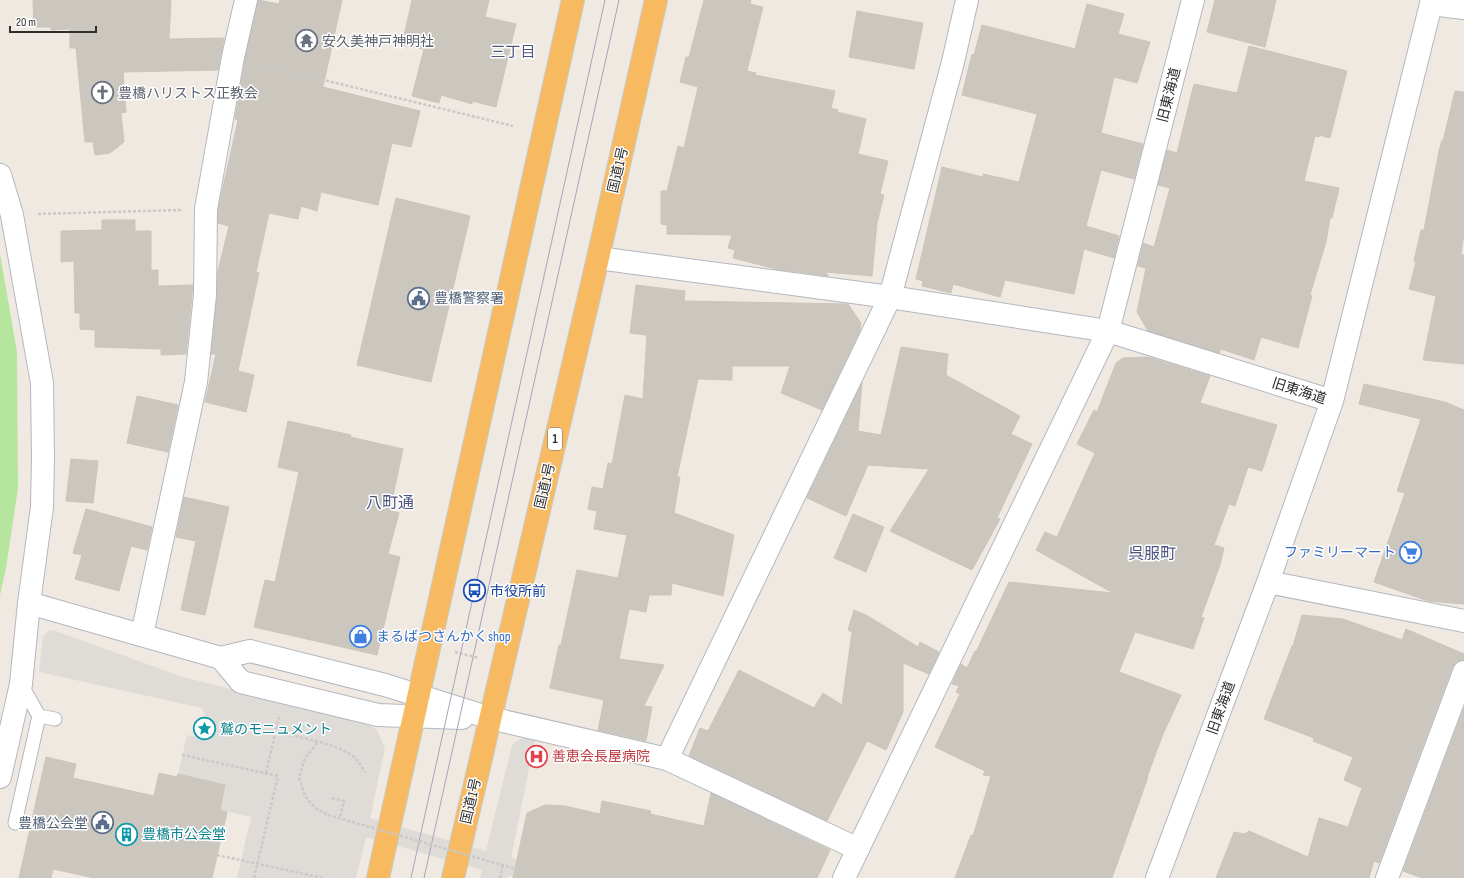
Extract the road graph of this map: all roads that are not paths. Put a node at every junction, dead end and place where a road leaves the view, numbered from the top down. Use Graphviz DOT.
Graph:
graph roads {
  1 [pos="246,0"];
  2 [pos="573,0"];
  3 [pos="656,0"];
  4 [pos="967,0"];
  5 [pos="1193,0"];
  6 [pos="1431,2"];
  7 [pos="1464,8"];
  8 [pos="0,175"];
  9 [pos="598,258"];
  10 [pos="890,297"];
  11 [pos="1108,331"];
  12 [pos="1332,401"];
  13 [pos="1268,582"];
  14 [pos="29,604"];
  15 [pos="1464,621"];
  16 [pos="142,636"];
  17 [pos="221,658"];
  18 [pos="1464,672"];
  19 [pos="21,684"];
  20 [pos="417,706"];
  21 [pos="39,716"];
  22 [pos="490,718"];
  23 [pos="55,719"];
  24 [pos="667,759"];
  25 [pos="0,778"];
  26 [pos="15,823"];
  27 [pos="858,849"];
  28 [pos="378,878"];
  29 [pos="453,878"];
  30 [pos="844,878"];
  31 [pos="1157,878"];
  32 [pos="1388,878"];
  1 -- 16 [label="street"];
  2 -- 20 [label="highway"];
  3 -- 9 [label="highway, 国道1号 / 1"];
  4 -- 10 [label="street"];
  5 -- 11 [label="street, 旧東海道"];
  6 -- 7 [label="street"];
  6 -- 12 [label="street"];
  8 -- 14 [label="street"];
  9 -- 10 [label="street"];
  9 -- 22 [label="highway, 国道1号 / 1"];
  10 -- 11 [label="street"];
  10 -- 24 [label="street"];
  11 -- 12 [label="street, 旧東海道"];
  11 -- 27 [label="street"];
  12 -- 13 [label="street, 旧東海道"];
  13 -- 15 [label="street"];
  13 -- 31 [label="street, 旧東海道"];
  14 -- 16 [label="street"];
  14 -- 19 [label="street"];
  16 -- 17 [label="street"];
  17 -- 20 [label="street"];
  17 -- 20 [label="street"];
  18 -- 32 [label="street"];
  19 -- 21 [label="lane"];
  19 -- 25 [label="street"];
  20 -- 22 [label="street"];
  20 -- 28 [label="highway"];
  21 -- 23 [label="lane"];
  21 -- 26 [label="lane"];
  22 -- 24 [label="street"];
  22 -- 29 [label="highway, 国道1号 / 1"];
  24 -- 27 [label="street"];
  27 -- 30 [label="street"];
}
